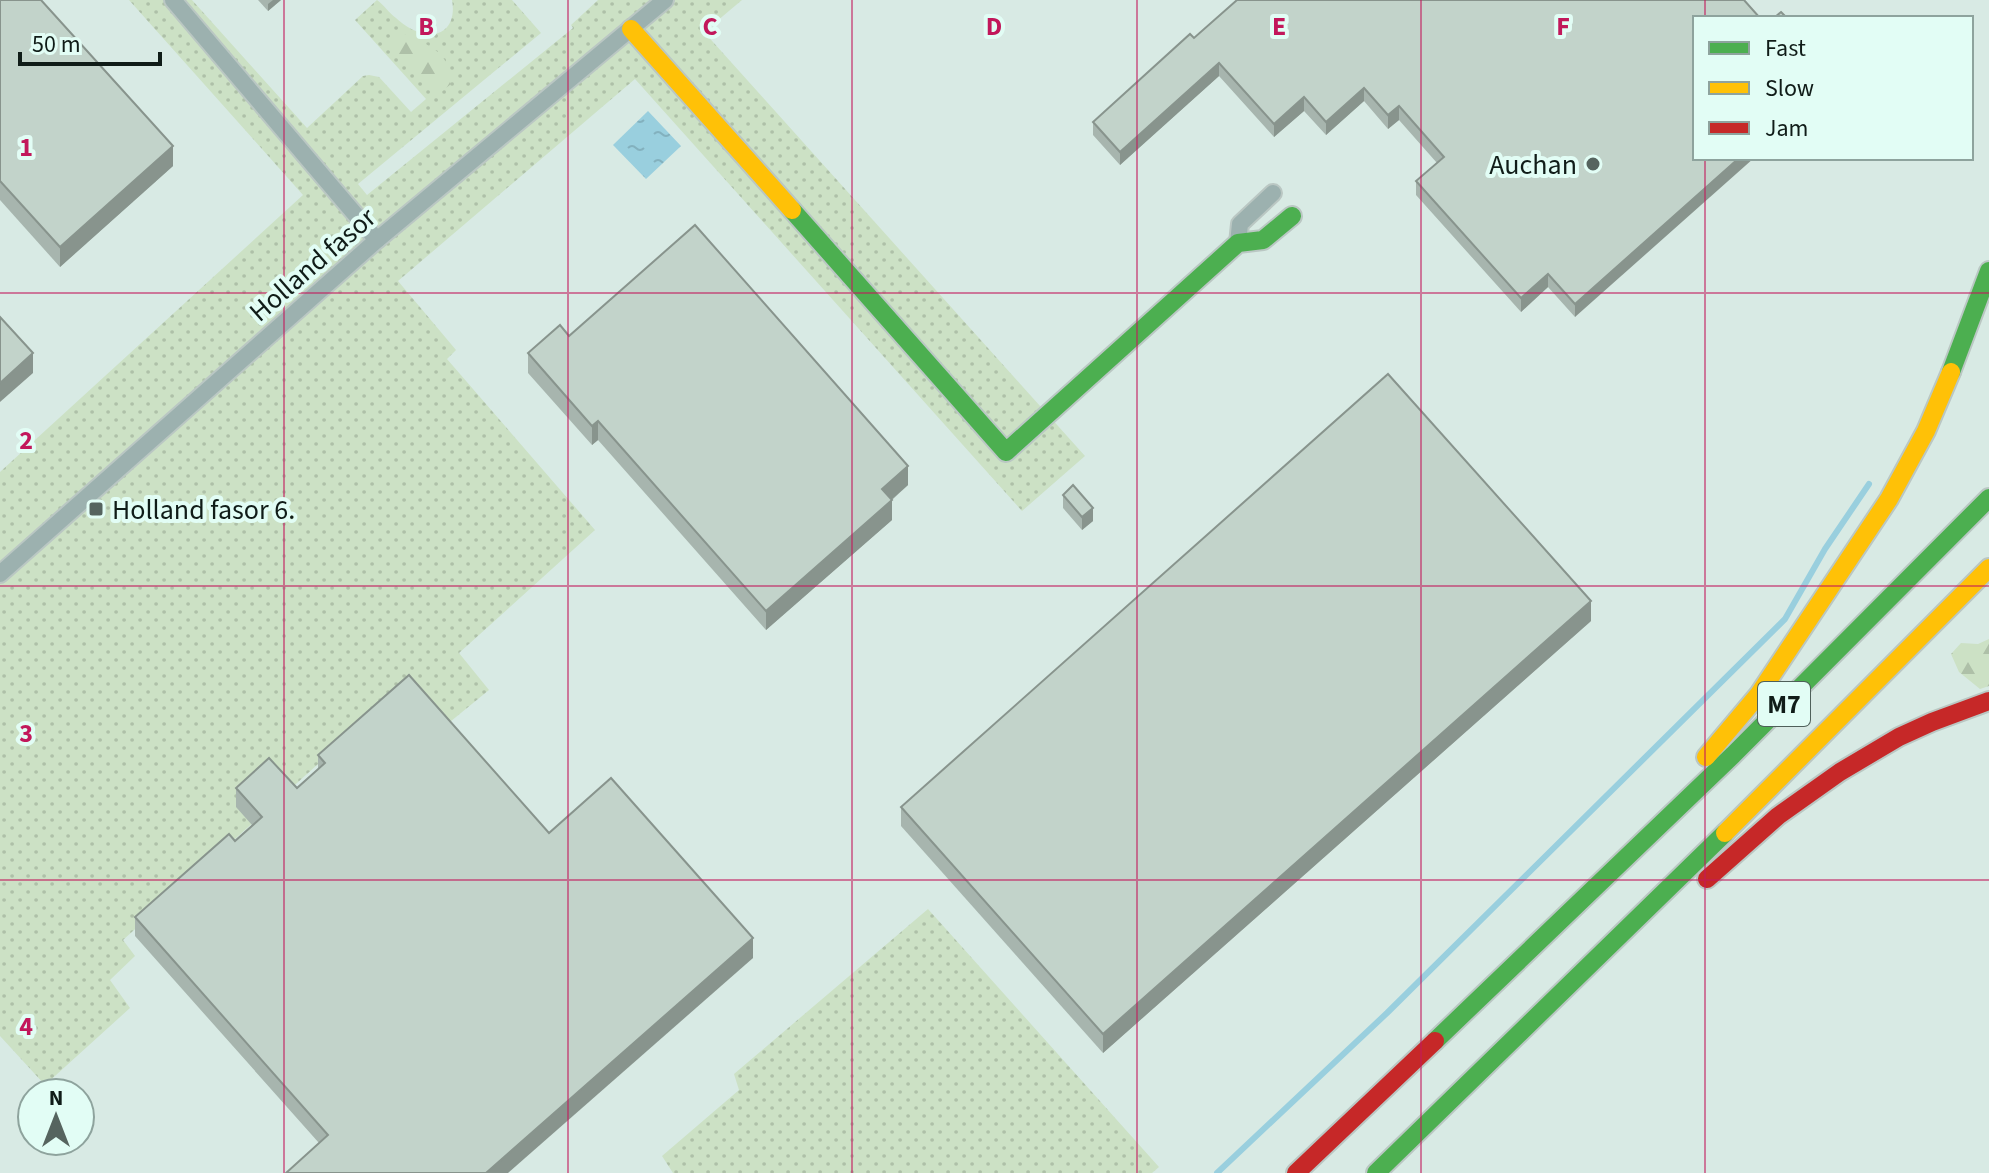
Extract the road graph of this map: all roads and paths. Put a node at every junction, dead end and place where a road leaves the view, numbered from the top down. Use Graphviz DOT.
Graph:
graph roads {
  1 [pos="173,0"];
  2 [pos="665,0"];
  3 [pos="631,29"];
  4 [pos="1273,193"];
  5 [pos="1292,216"];
  6 [pos="377,240"];
  7 [pos="1238,243"];
  8 [pos="1989,271"];
  9 [pos="1989,498"];
  10 [pos="1989,568"];
  11 [pos="0,574"];
  12 [pos="1989,701"];
  13 [pos="1577,907"];
  14 [pos="1628,929"];
  15 [pos="1296,1173"];
  16 [pos="1376,1173"];
  1 -- 6 [label="street"];
  2 -- 3 [label="street, Holland fasor"];
  3 -- 6 [label="street, Holland fasor"];
  3 -- 7 [label="main road"];
  4 -- 7 [label="street"];
  5 -- 7 [label="main road"];
  6 -- 11 [label="street, Holland fasor"];
  8 -- 13 [label="main road"];
  9 -- 13 [label="main road, M7"];
  10 -- 14 [label="main road, M7"];
  12 -- 14 [label="main road"];
  13 -- 15 [label="main road, M7"];
  14 -- 16 [label="main road, M7"];
}
